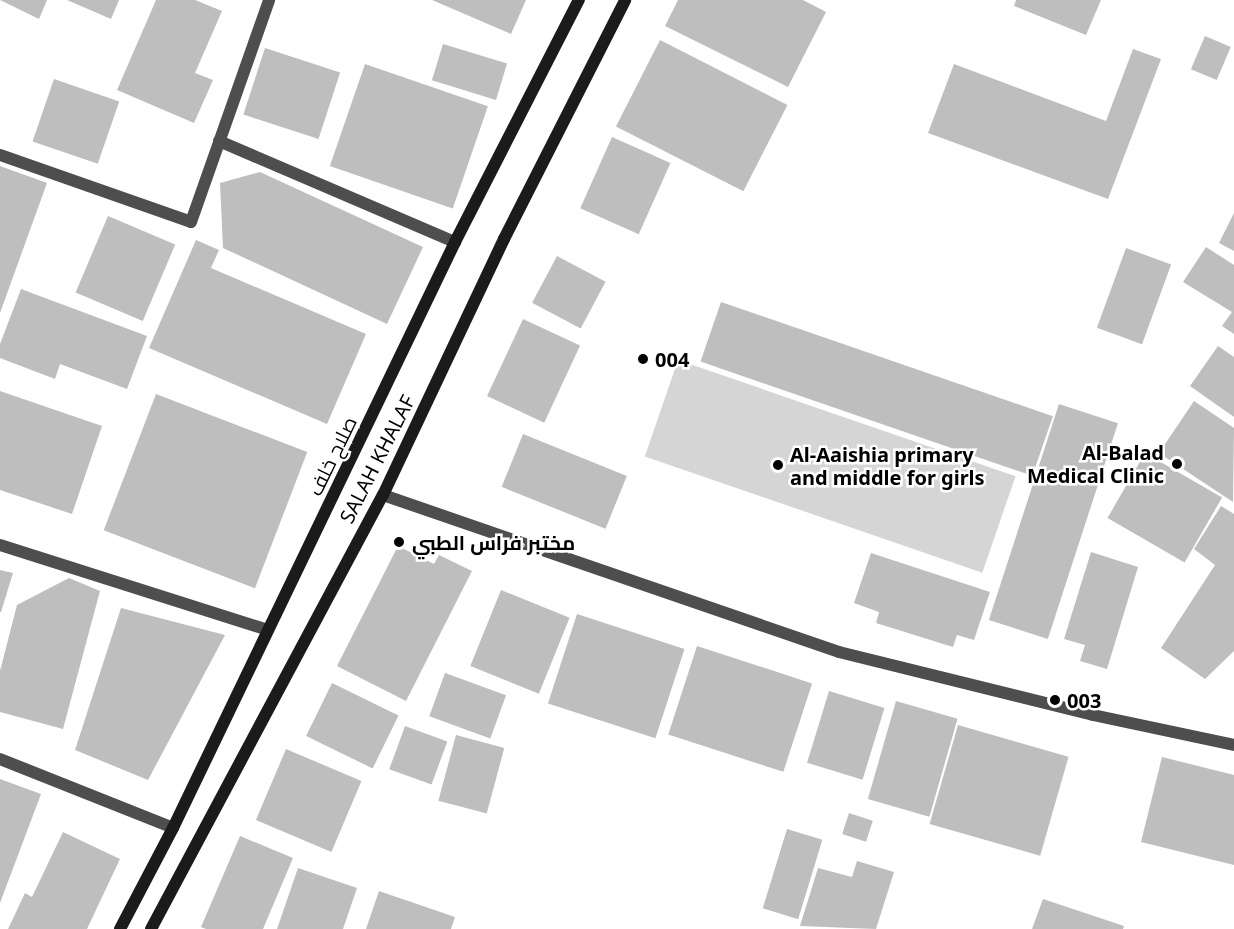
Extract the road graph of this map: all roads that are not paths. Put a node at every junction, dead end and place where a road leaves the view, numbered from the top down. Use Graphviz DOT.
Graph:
graph roads {
  1 [pos="269,0"];
  2 [pos="579,0"];
  3 [pos="625,0"];
  4 [pos="219,141"];
  5 [pos="0,155"];
  6 [pos="455,242"];
  7 [pos="383,495"];
  8 [pos="0,544"];
  9 [pos="268,630"];
  10 [pos="1234,745"];
  11 [pos="0,759"];
  12 [pos="173,828"];
  13 [pos="120,929"];
  14 [pos="151,929"];
  1 -- 4 [label="street"];
  2 -- 6 [label="main road, صلاح خلف"];
  3 -- 7 [label="main road, SALAH KHALAF"];
  4 -- 5 [label="street"];
  4 -- 6 [label="street"];
  6 -- 9 [label="main road, صلاح خلف"];
  7 -- 10 [label="street"];
  7 -- 14 [label="main road, SALAH KHALAF"];
  8 -- 9 [label="street"];
  9 -- 12 [label="main road, صلاح خلف"];
  11 -- 12 [label="street"];
  12 -- 13 [label="main road, صلاح خلف"];
}
